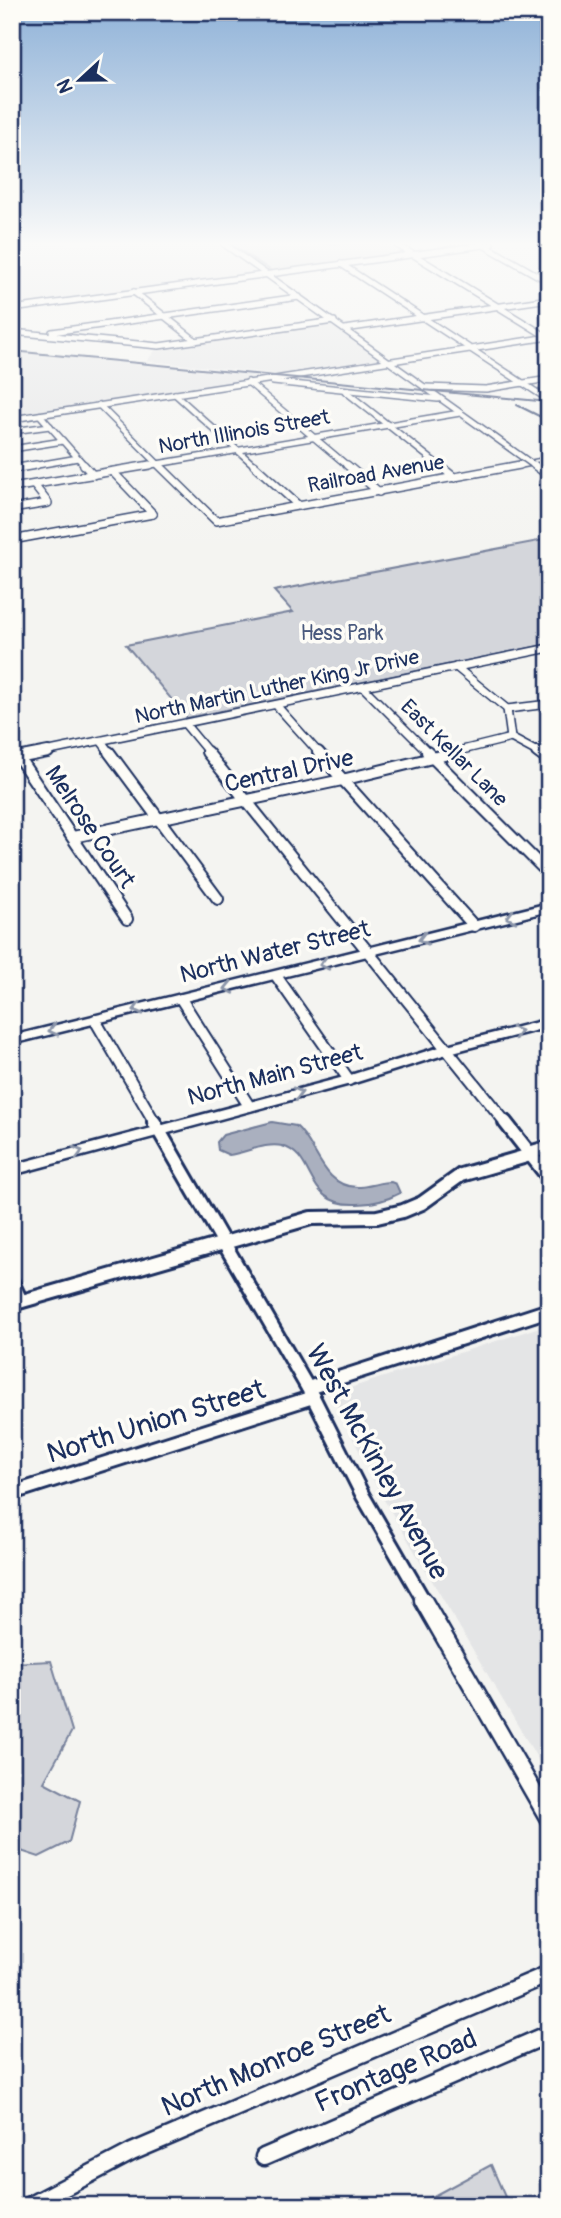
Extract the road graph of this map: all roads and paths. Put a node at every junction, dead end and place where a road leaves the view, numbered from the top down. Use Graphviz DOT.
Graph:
graph roads {
  1 [pos="370,348"];
  2 [pos="481,348"];
  3 [pos="471,349"];
  4 [pos="389,361"];
  5 [pos="549,379"];
  6 [pos="259,381"];
  7 [pos="248,382"];
  8 [pos="524,383"];
  9 [pos="425,387"];
  10 [pos="344,391"];
  11 [pos="175,394"];
  12 [pos="541,395"];
  13 [pos="441,399"];
  14 [pos="99,405"];
  15 [pos="460,413"];
  16 [pos="40,415"];
  17 [pos="12,419"];
  18 [pos="388,425"];
  19 [pos="50,426"];
  20 [pos="12,431"];
  21 [pos="314,437"];
  22 [pos="63,441"];
  23 [pos="12,449"];
  24 [pos="237,451"];
  25 [pos="78,458"];
  26 [pos="542,461"];
  27 [pos="157,464"];
  28 [pos="12,469"];
  29 [pos="113,472"];
  30 [pos="93,475"];
  31 [pos="456,478"];
  32 [pos="547,480"];
  33 [pos="34,485"];
  34 [pos="12,488"];
  35 [pos="379,492"];
  36 [pos="299,506"];
  37 [pos="12,509"];
  38 [pos="12,540"];
  39 [pos="549,648"];
  40 [pos="456,667"];
  41 [pos="363,687"];
  42 [pos="549,704"];
  43 [pos="276,705"];
  44 [pos="507,709"];
  45 [pos="185,724"];
  46 [pos="511,738"];
  47 [pos="101,741"];
  48 [pos="536,750"];
  49 [pos="549,750"];
  50 [pos="16,758"];
  51 [pos="435,758"];
  52 [pos="549,761"];
  53 [pos="342,780"];
  54 [pos="246,801"];
  55 [pos="159,818"];
  56 [pos="73,837"];
  57 [pos="549,874"];
  58 [pos="218,899"];
  59 [pos="549,907"];
  60 [pos="127,919"];
  61 [pos="474,926"];
  62 [pos="371,952"];
  63 [pos="277,976"];
  64 [pos="181,999"];
  65 [pos="95,1020"];
  66 [pos="549,1023"];
  67 [pos="12,1040"];
  68 [pos="448,1049"];
  69 [pos="349,1080"];
  70 [pos="249,1106"];
  71 [pos="160,1129"];
  72 [pos="549,1147"];
  73 [pos="529,1154"];
  74 [pos="12,1170"];
  75 [pos="549,1178"];
  76 [pos="225,1243"];
  77 [pos="12,1282"];
  78 [pos="17,1303"];
  79 [pos="549,1310"];
  80 [pos="310,1393"];
  81 [pos="12,1493"];
  82 [pos="549,1819"];
  83 [pos="549,1974"];
  84 [pos="549,2034"];
  85 [pos="264,2157"];
  86 [pos="29,2206"];
  1 -- 4 [label="street"];
  2 -- 3 [label="street"];
  3 -- 4 [label="street"];
  3 -- 8 [label="street"];
  4 -- 6 [label="street"];
  4 -- 9 [label="street"];
  5 -- 8 [label="street"];
  6 -- 7 [label="street"];
  6 -- 10 [label="street"];
  7 -- 11 [label="street"];
  7 -- 21 [label="street"];
  8 -- 9 [label="street"];
  8 -- 12 [label="street"];
  9 -- 13 [label="street"];
  10 -- 13 [label="street"];
  10 -- 18 [label="street"];
  11 -- 14 [label="street"];
  11 -- 24 [label="street"];
  13 -- 15 [label="street"];
  14 -- 16 [label="street"];
  14 -- 27 [label="street"];
  15 -- 18 [label="street, North Illinois Street"];
  15 -- 32 [label="street, bridge"];
  16 -- 17 [label="street"];
  16 -- 19 [label="street"];
  18 -- 21 [label="street, North Illinois Street"];
  18 -- 31 [label="street"];
  19 -- 20 [label="street"];
  19 -- 22 [label="street"];
  21 -- 24 [label="street, North Illinois Street"];
  21 -- 35 [label="street"];
  22 -- 23 [label="street"];
  22 -- 25 [label="street"];
  24 -- 27 [label="street, North Illinois Street"];
  24 -- 36 [label="street"];
  25 -- 28 [label="street"];
  25 -- 30 [label="street"];
  26 -- 31 [label="street, Railroad Avenue"];
  27 -- 29 [label="street, North Illinois Street"];
  27 -- 36 [label="street, Railroad Avenue"];
  29 -- 30 [label="street, North Illinois Street"];
  29 -- 38 [label="street"];
  30 -- 33 [label="street, North Illinois Street"];
  31 -- 35 [label="street, Railroad Avenue"];
  33 -- 34 [label="street, North Illinois Street"];
  33 -- 37 [label="street"];
  35 -- 36 [label="street, Railroad Avenue"];
  39 -- 40 [label="street, North Martin Luther King Jr Drive"];
  40 -- 41 [label="street, North Martin Luther King Jr Drive"];
  40 -- 44 [label="street"];
  41 -- 43 [label="street, North Martin Luther King Jr Drive"];
  41 -- 51 [label="street, East Kellar Lane"];
  42 -- 44 [label="street"];
  43 -- 45 [label="street, North Martin Luther King Jr Drive"];
  43 -- 53 [label="street"];
  44 -- 46 [label="street"];
  45 -- 47 [label="street, North Martin Luther King Jr Drive"];
  45 -- 54 [label="street"];
  46 -- 48 [label="street"];
  46 -- 51 [label="street, Central Drive"];
  47 -- 50 [label="street, North Martin Luther King Jr Drive"];
  47 -- 55 [label="street"];
  48 -- 49 [label="street"];
  48 -- 52 [label="street"];
  50 -- 56 [label="street, Melrose Court"];
  51 -- 53 [label="street, Central Drive"];
  51 -- 57 [label="street, East Kellar Lane"];
  53 -- 54 [label="street, Central Drive"];
  53 -- 61 [label="street"];
  54 -- 55 [label="street, Central Drive"];
  54 -- 62 [label="street"];
  55 -- 56 [label="street, Central Drive"];
  55 -- 58 [label="street"];
  56 -- 60 [label="street, Melrose Court"];
  59 -- 61 [label="main road, North Water Street, one-way"];
  61 -- 62 [label="main road, North Water Street, one-way"];
  62 -- 63 [label="main road, North Water Street, one-way"];
  62 -- 68 [label="street"];
  63 -- 64 [label="main road, North Water Street, one-way"];
  63 -- 69 [label="street"];
  64 -- 65 [label="main road, North Water Street, one-way"];
  64 -- 70 [label="street"];
  65 -- 67 [label="main road, North Water Street, one-way"];
  65 -- 71 [label="street, West McKinley Avenue"];
  68 -- 66 [label="main road, North Main Street, one-way"];
  68 -- 69 [label="main road, North Main Street"];
  68 -- 73 [label="street"];
  70 -- 69 [label="main road, North Main Street, one-way"];
  70 -- 71 [label="main road, North Main Street"];
  74 -- 71 [label="main road, North Main Street, one-way"];
  71 -- 76 [label="street, West McKinley Avenue"];
  72 -- 73 [label="street"];
  73 -- 75 [label="street"];
  73 -- 76 [label="street"];
  76 -- 78 [label="street"];
  76 -- 80 [label="street, West McKinley Avenue"];
  77 -- 78 [label="street"];
  79 -- 80 [label="street, North Union Street"];
  80 -- 81 [label="street, North Union Street"];
  80 -- 82 [label="street, West McKinley Avenue"];
  83 -- 86 [label="street, North Monroe Street"];
  84 -- 85 [label="street, Frontage Road"];
}
